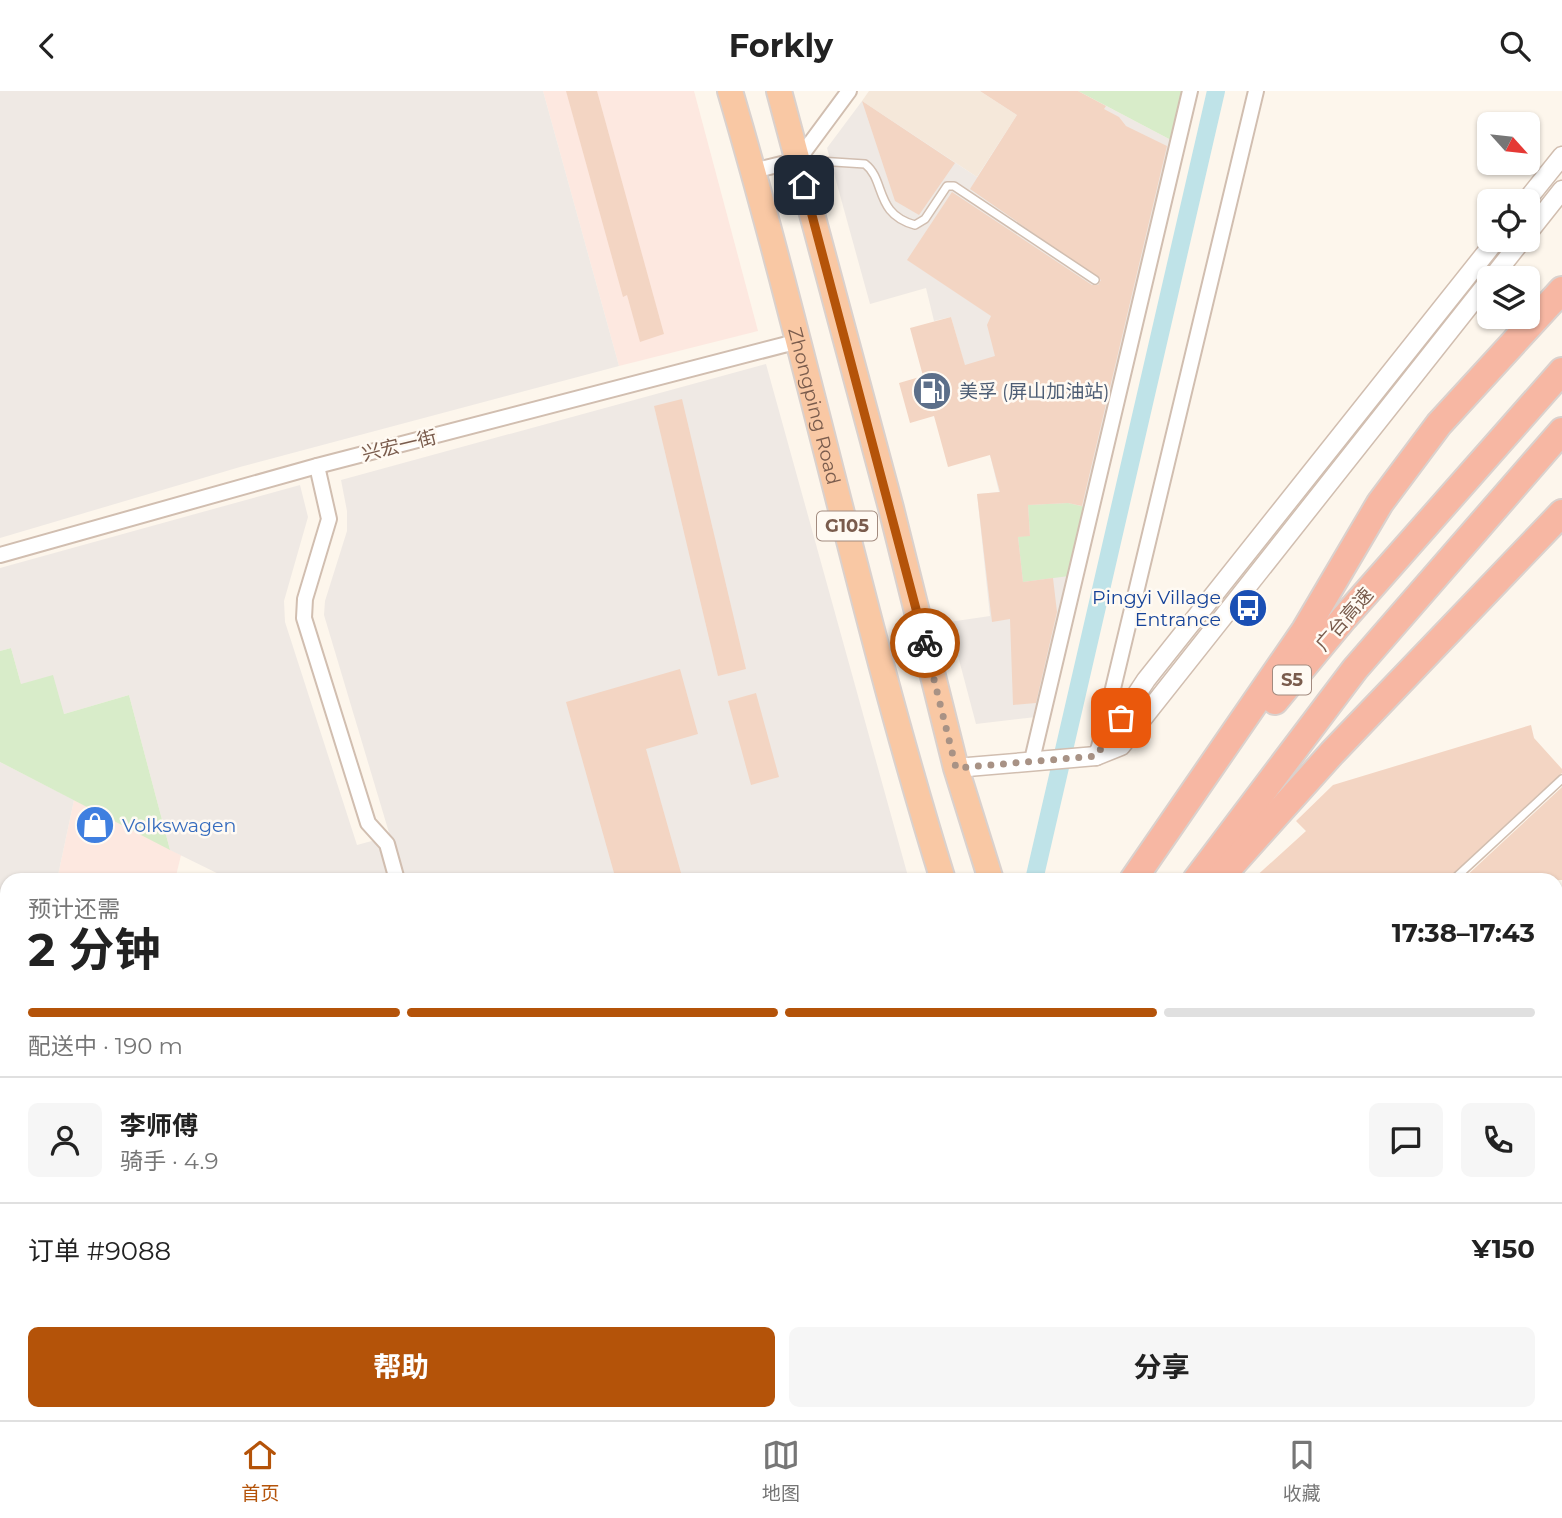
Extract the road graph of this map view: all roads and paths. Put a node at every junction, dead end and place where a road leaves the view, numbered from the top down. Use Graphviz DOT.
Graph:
graph roads {
  1 [pos="730,91"];
  2 [pos="779,91"];
  3 [pos="849,91"];
  4 [pos="1190,91"];
  5 [pos="1256,91"];
  6 [pos="1562,156"];
  7 [pos="798,160"];
  8 [pos="753,171"];
  9 [pos="1536,189"];
  10 [pos="1562,190"];
  11 [pos="1540,218"];
  12 [pos="1486,252"];
  13 [pos="1512,252"];
  14 [pos="1501,266"];
  15 [pos="1095,280"];
  16 [pos="1562,290"];
  17 [pos="1477,296"];
  18 [pos="799,341"];
  19 [pos="1562,371"];
  20 [pos="1562,431"];
  21 [pos="317,466"];
  22 [pos="1562,513"];
  23 [pos="0,555"];
  24 [pos="1096,756"];
  25 [pos="1041,759"];
  26 [pos="956,768"];
  27 [pos="1562,779"];
  28 [pos="395,873"];
  29 [pos="941,873"];
  30 [pos="988,873"];
  31 [pos="1138,873"];
  32 [pos="1149,873"];
  33 [pos="1201,873"];
  34 [pos="1223,873"];
  35 [pos="1461,873"];
  1 -- 8 [label="highway, Zhongping Road / G105"];
  2 -- 7 [label="highway, G105"];
  3 -- 7 [label="street"];
  4 -- 25 [label="street"];
  5 -- 24 [label="street"];
  6 -- 9 [label="street"];
  7 -- 8 [label="street"];
  7 -- 15 [label="lane"];
  7 -- 26 [label="highway, G105"];
  8 -- 18 [label="highway, Zhongping Road / G105"];
  10 -- 11 [label="street"];
  12 -- 24 [label="street"];
  13 -- 14 [label="street"];
  16 -- 31 [label="highway"];
  17 -- 24 [label="street"];
  18 -- 21 [label="street, 兴宏一街"];
  18 -- 29 [label="highway, Zhongping Road / G105"];
  19 -- 32 [label="highway, 广台高速 / S5"];
  20 -- 33 [label="highway, S5"];
  21 -- 23 [label="street, 兴宏一街"];
  21 -- 28 [label="street"];
  22 -- 34 [label="highway"];
  24 -- 25 [label="street"];
  25 -- 26 [label="street"];
  26 -- 30 [label="highway, G105"];
  27 -- 35 [label="lane"];
}
